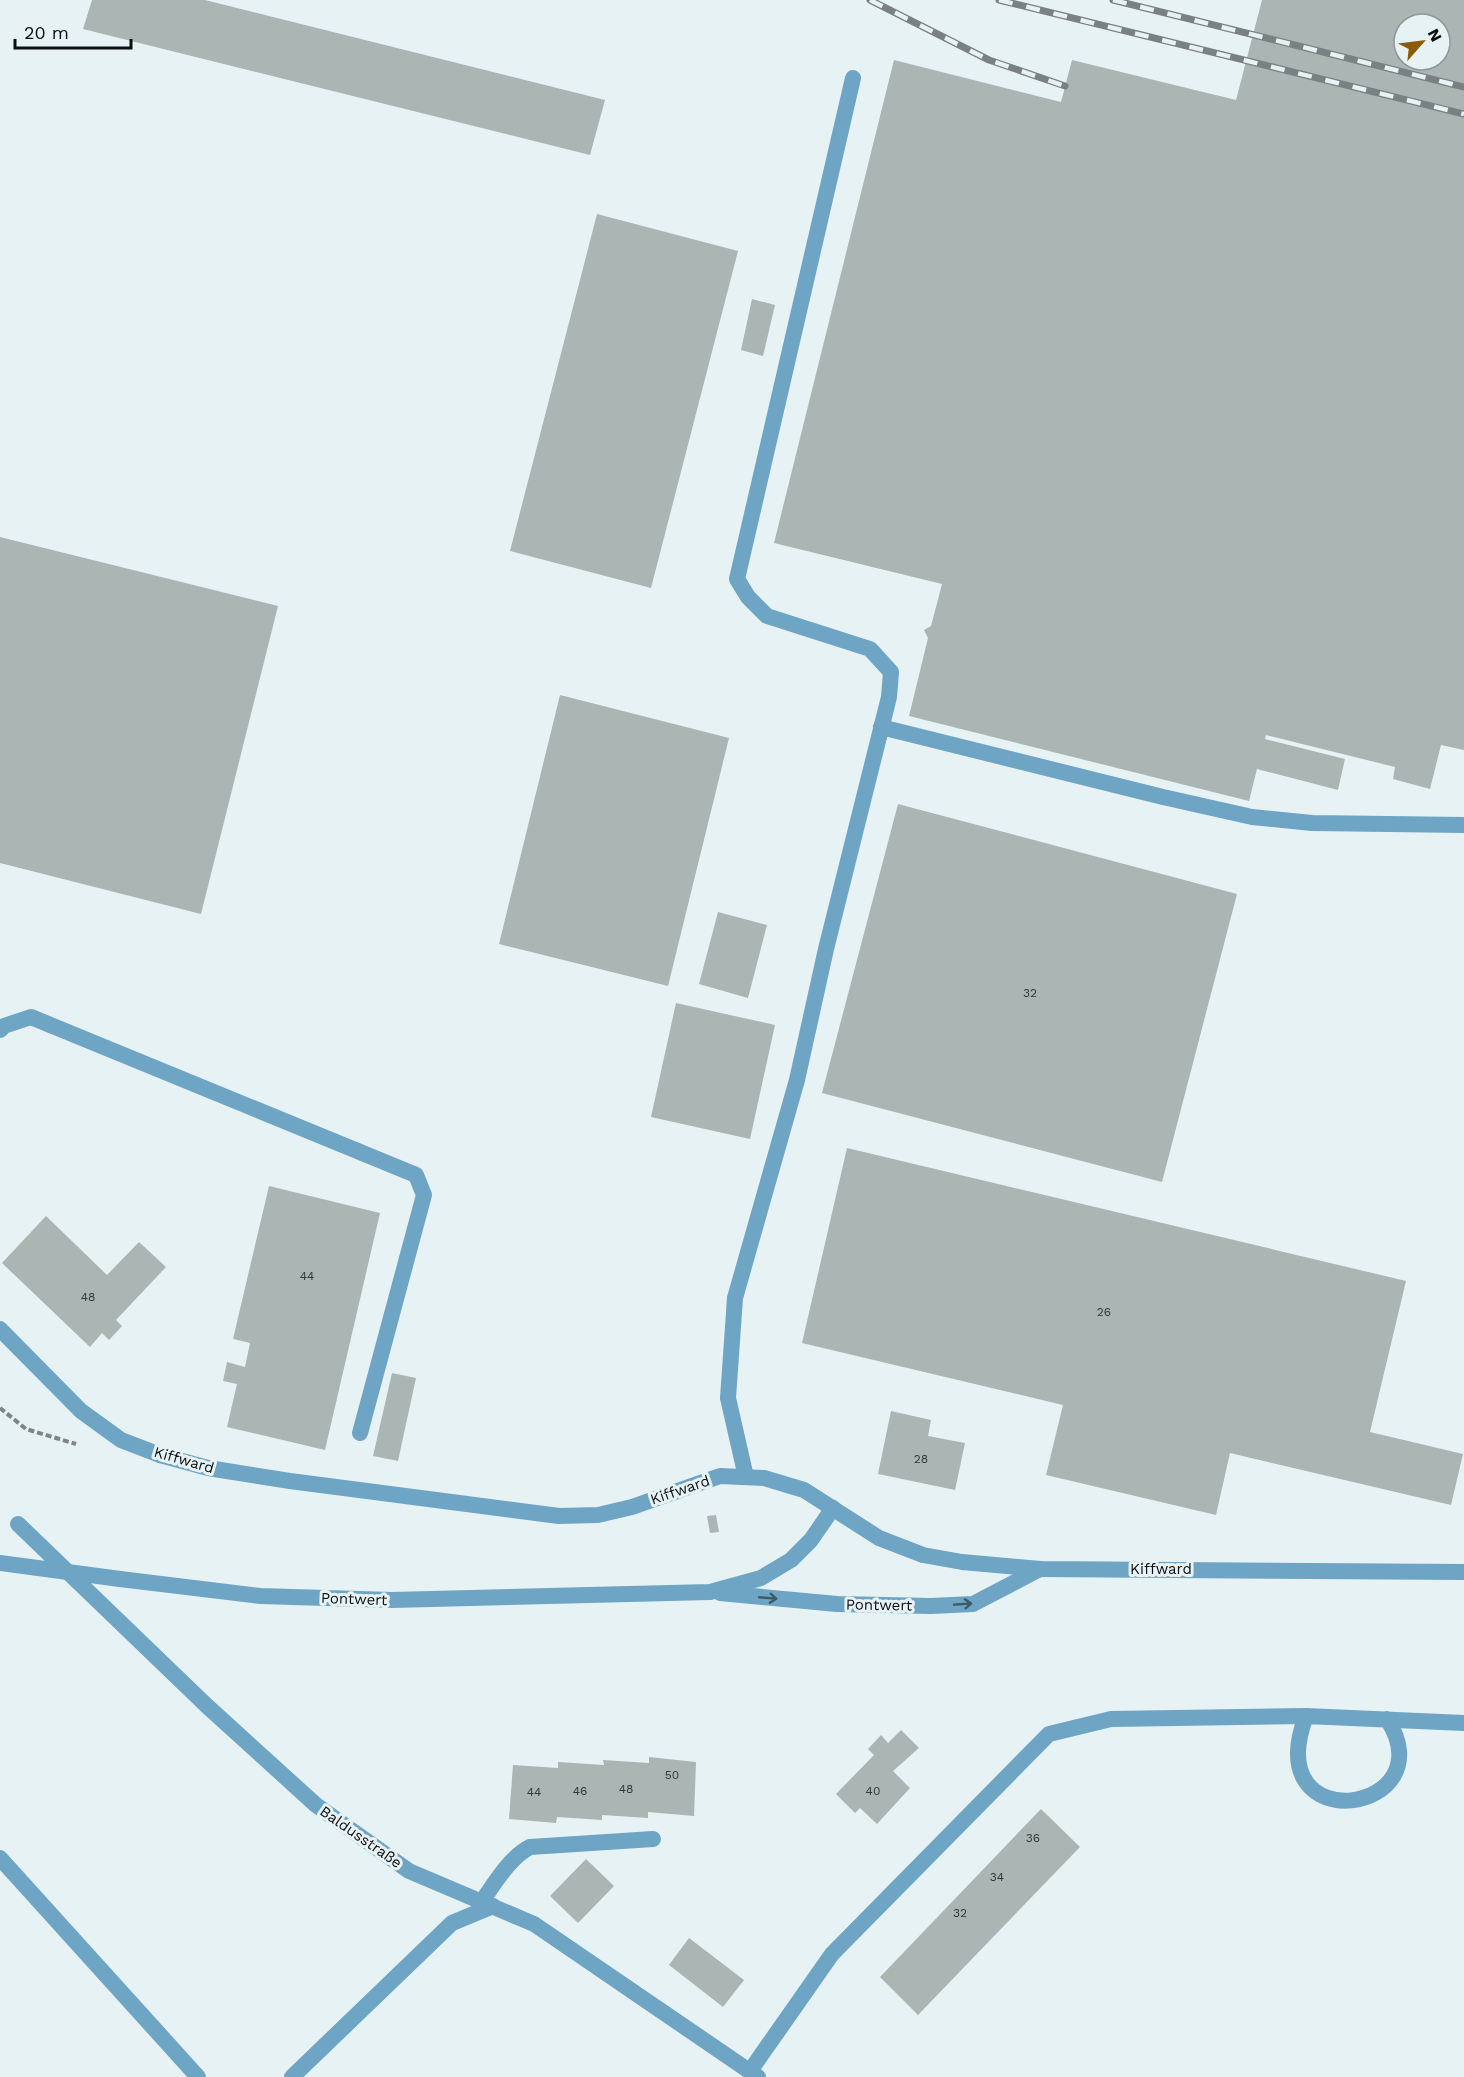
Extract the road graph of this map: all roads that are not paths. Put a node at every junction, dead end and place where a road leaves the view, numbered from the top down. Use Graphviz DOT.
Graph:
graph roads {
  1 [pos="853,78"];
  2 [pos="881,727"];
  3 [pos="1464,825"];
  4 [pos="0,1030"];
  5 [pos="0,1329"];
  6 [pos="360,1433"];
  7 [pos="746,1477"];
  8 [pos="833,1508"];
  9 [pos="18,1524"];
  10 [pos="0,1563"];
  11 [pos="1040,1569"];
  12 [pos="1464,1572"];
  13 [pos="710,1592"];
  14 [pos="1306,1716"];
  15 [pos="1387,1719"];
  16 [pos="1464,1723"];
  17 [pos="653,1839"];
  18 [pos="0,1858"];
  19 [pos="487,1903"];
  20 [pos="754,2074"];
  21 [pos="198,2077"];
  22 [pos="292,2077"];
  1 -- 2 [label="street"];
  2 -- 3 [label="street"];
  2 -- 7 [label="street"];
  4 -- 6 [label="street"];
  5 -- 7 [label="street, Kiffward"];
  7 -- 8 [label="street, Kiffward"];
  8 -- 11 [label="street, Kiffward"];
  8 -- 13 [label="street, Pontwert"];
  9 -- 19 [label="street, Baldusstraße"];
  10 -- 13 [label="street, Pontwert, bridge"];
  11 -- 12 [label="street, Kiffward"];
  13 -- 11 [label="street, Pontwert, one-way"];
  14 -- 15 [label="street"];
  14 -- 15 [label="street"];
  14 -- 20 [label="street"];
  15 -- 16 [label="street"];
  17 -- 19 [label="street"];
  18 -- 21 [label="street"];
  19 -- 20 [label="street, Baldusstraße"];
  19 -- 22 [label="street"];
}
